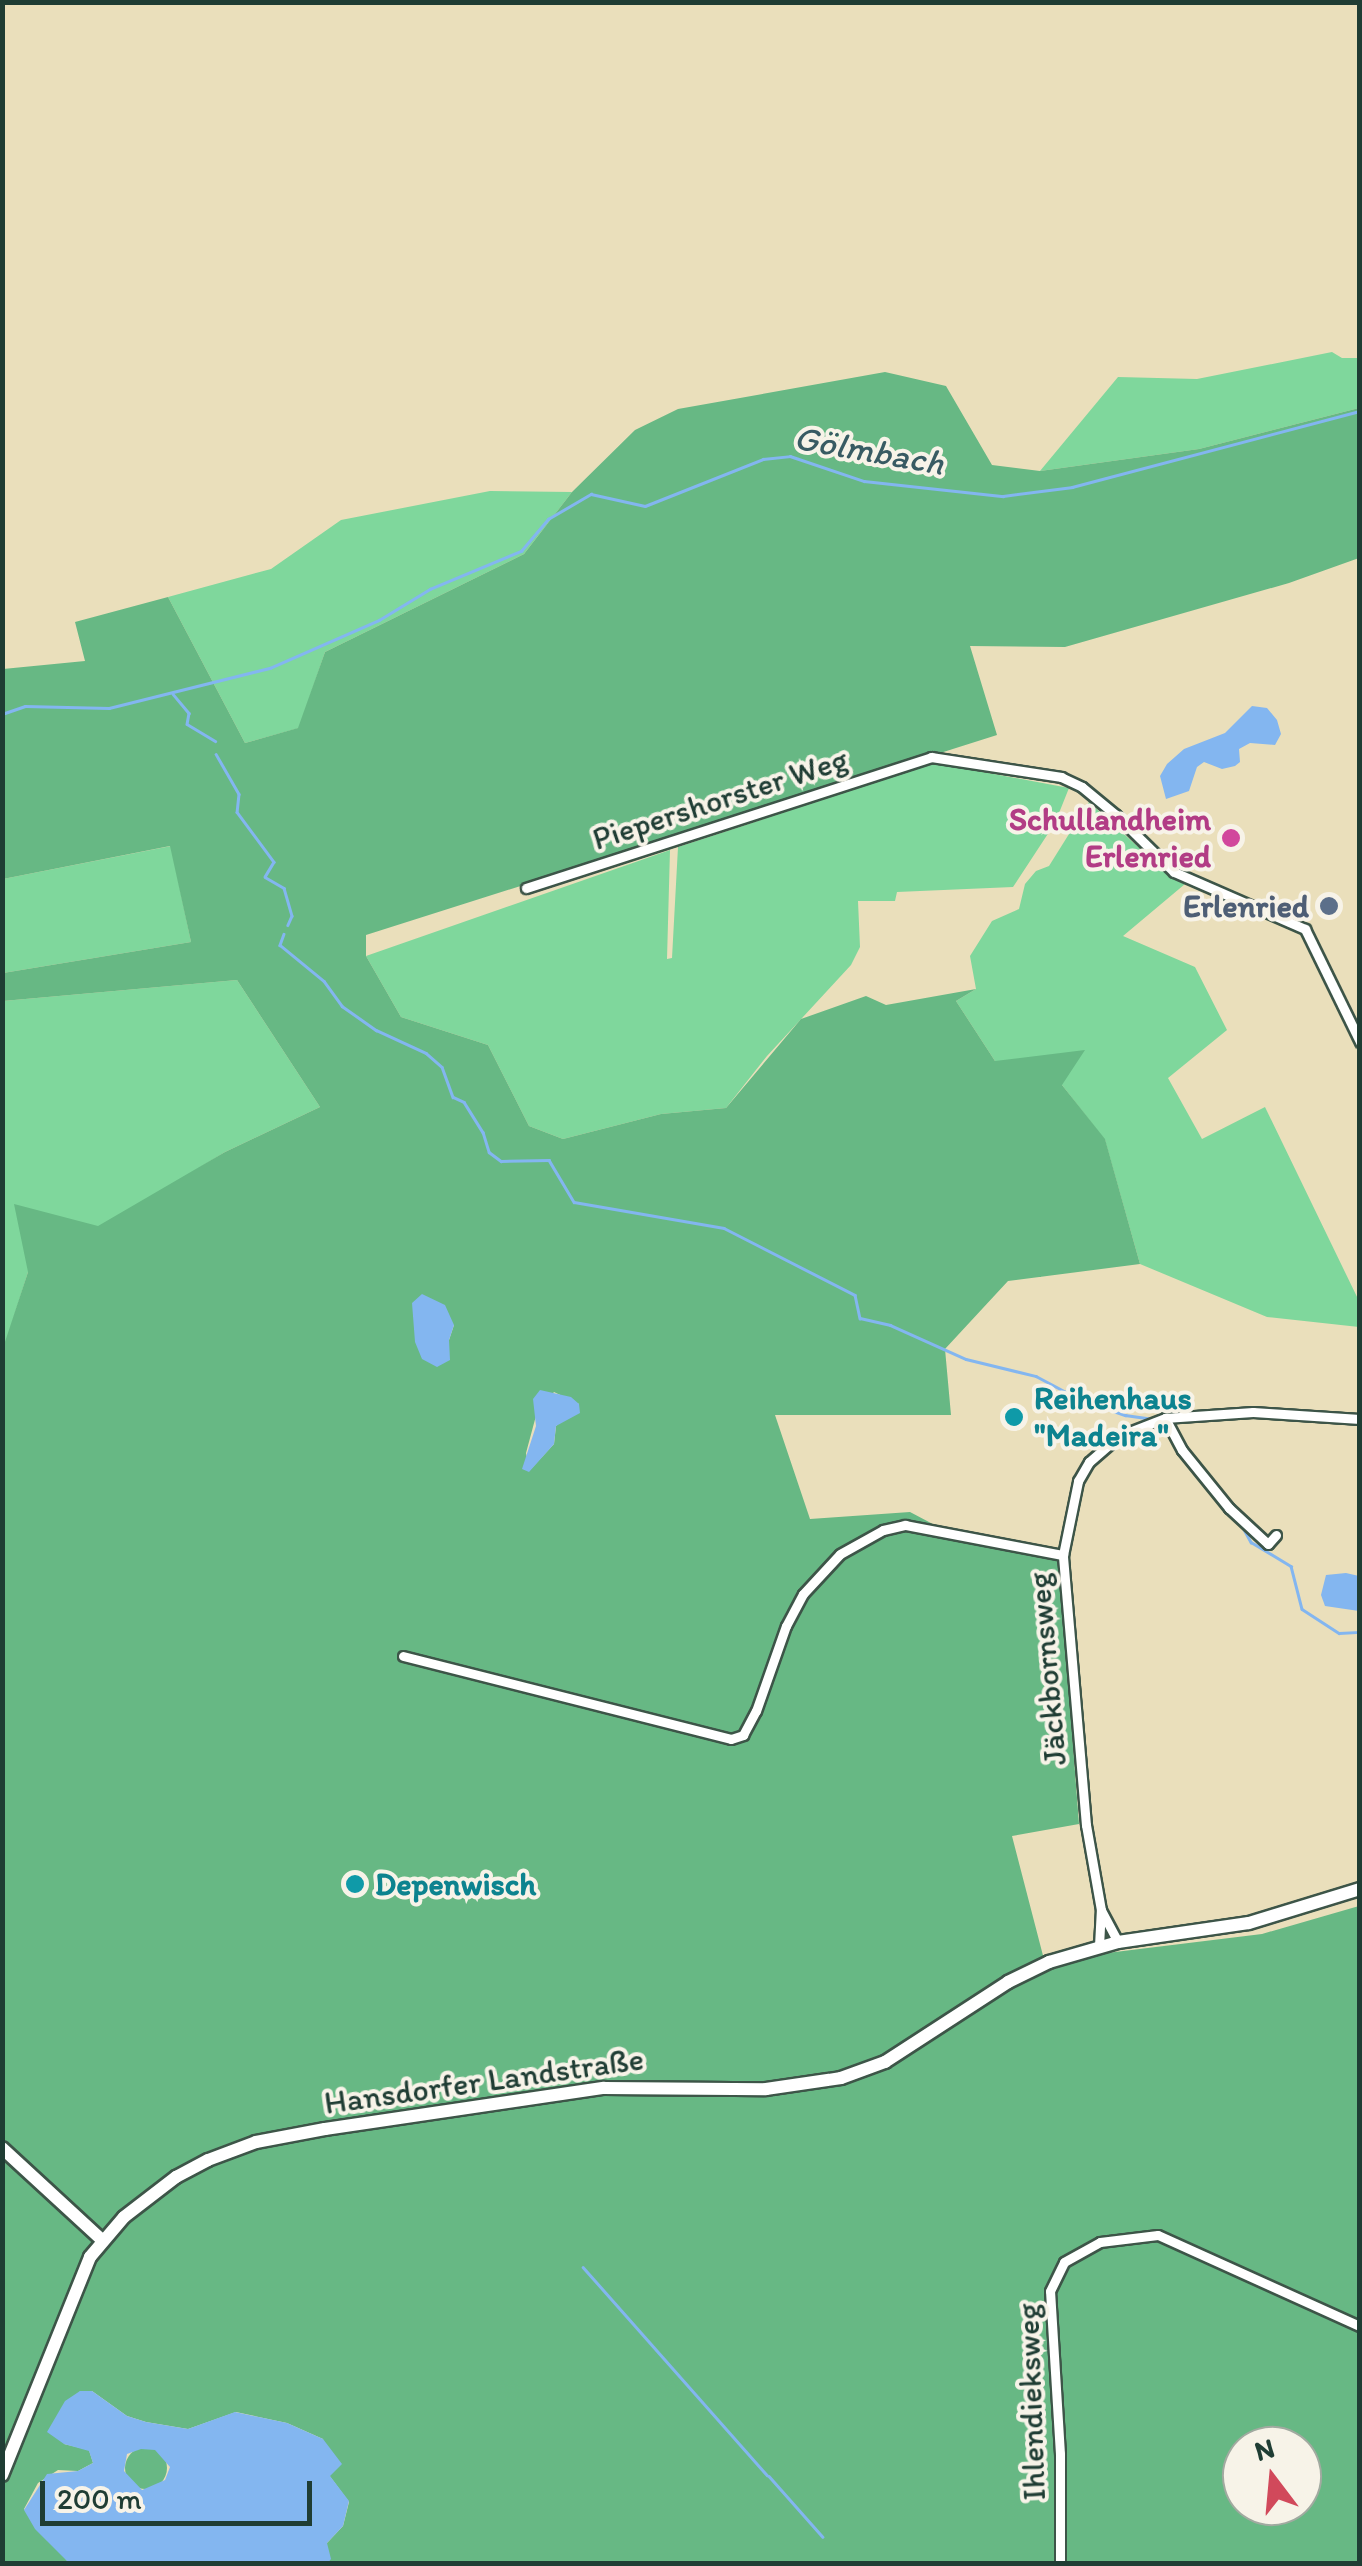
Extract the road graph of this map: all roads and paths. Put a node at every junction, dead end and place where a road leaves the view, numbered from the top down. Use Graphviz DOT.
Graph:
graph roads {
  1 [pos="526,888"];
  2 [pos="1360,1042"];
  3 [pos="1165,1418"];
  4 [pos="1360,1419"];
  5 [pos="1276,1535"];
  6 [pos="1063,1555"];
  7 [pos="403,1656"];
  8 [pos="1360,1889"];
  9 [pos="1101,1910"];
  10 [pos="1118,1942"];
  11 [pos="1099,1946"];
  12 [pos="2,2148"];
  13 [pos="102,2240"];
  14 [pos="1360,2326"];
  15 [pos="2,2475"];
  16 [pos="1060,2564"];
  1 -- 2 [label="street, Piepershorster Weg"];
  3 -- 4 [label="street"];
  3 -- 5 [label="street"];
  3 -- 6 [label="street"];
  6 -- 7 [label="street, Jäckbornsweg"];
  6 -- 9 [label="street, Jäckbornsweg"];
  8 -- 10 [label="main road, Hansdorfer Landstraße"];
  9 -- 10 [label="street, Jäckbornsweg"];
  9 -- 11 [label="street, Jäckbornsweg"];
  10 -- 11 [label="main road, Hansdorfer Landstraße"];
  11 -- 13 [label="main road, Hansdorfer Landstraße"];
  12 -- 13 [label="main road"];
  13 -- 15 [label="main road, Hansdorfer Landstraße"];
  14 -- 16 [label="street, Ihlendieksweg"];
}
